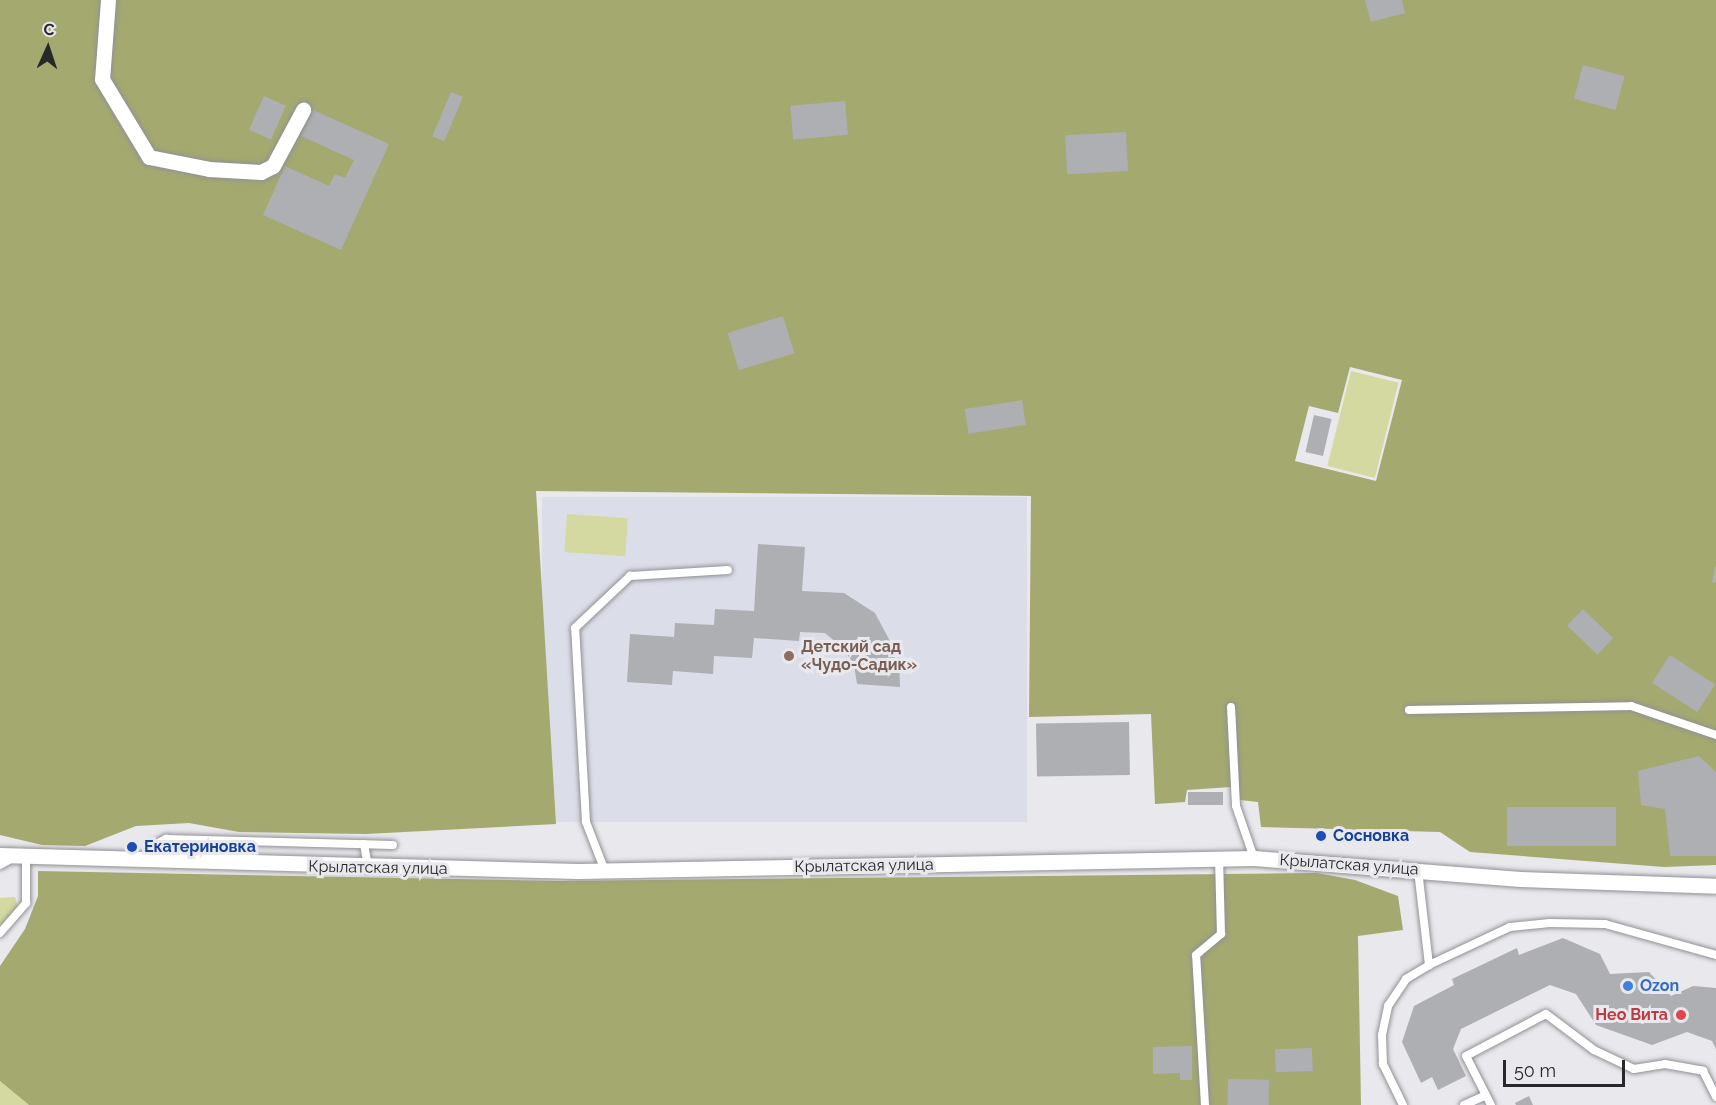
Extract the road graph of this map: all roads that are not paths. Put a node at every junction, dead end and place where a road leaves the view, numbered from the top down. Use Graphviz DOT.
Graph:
graph roads {
  1 [pos="108,0"];
  2 [pos="303,110"];
  3 [pos="728,570"];
  4 [pos="1232,707"];
  5 [pos="1409,710"];
  6 [pos="1716,735"];
  7 [pos="364,844"];
  8 [pos="393,845"];
  9 [pos="1254,858"];
  10 [pos="1219,859"];
  11 [pos="9,860"];
  12 [pos="152,862"];
  13 [pos="368,868"];
  14 [pos="1418,870"];
  15 [pos="605,871"];
  16 [pos="1716,886"];
  17 [pos="0,933"];
  18 [pos="1716,955"];
  19 [pos="1429,965"];
  20 [pos="1486,1095"];
  21 [pos="1716,1097"];
  22 [pos="1205,1105"];
  23 [pos="1403,1105"];
  24 [pos="1464,1105"];
  25 [pos="1491,1105"];
  1 -- 2 [label="street"];
  3 -- 15 [label="lane"];
  4 -- 9 [label="lane"];
  5 -- 6 [label="lane"];
  7 -- 8 [label="lane"];
  7 -- 12 [label="lane"];
  7 -- 13 [label="lane"];
  9 -- 10 [label="street, Крылатская улица"];
  9 -- 14 [label="street, Крылатская улица"];
  10 -- 15 [label="street, Крылатская улица"];
  10 -- 22 [label="lane"];
  11 -- 12 [label="street, Крылатская улица"];
  11 -- 17 [label="lane"];
  12 -- 13 [label="street, Крылатская улица"];
  13 -- 15 [label="street, Крылатская улица"];
  14 -- 16 [label="street, Крылатская улица"];
  14 -- 19 [label="lane"];
  18 -- 19 [label="lane"];
  19 -- 23 [label="lane"];
  20 -- 21 [label="lane"];
  20 -- 24 [label="lane"];
  20 -- 25 [label="lane"];
}
